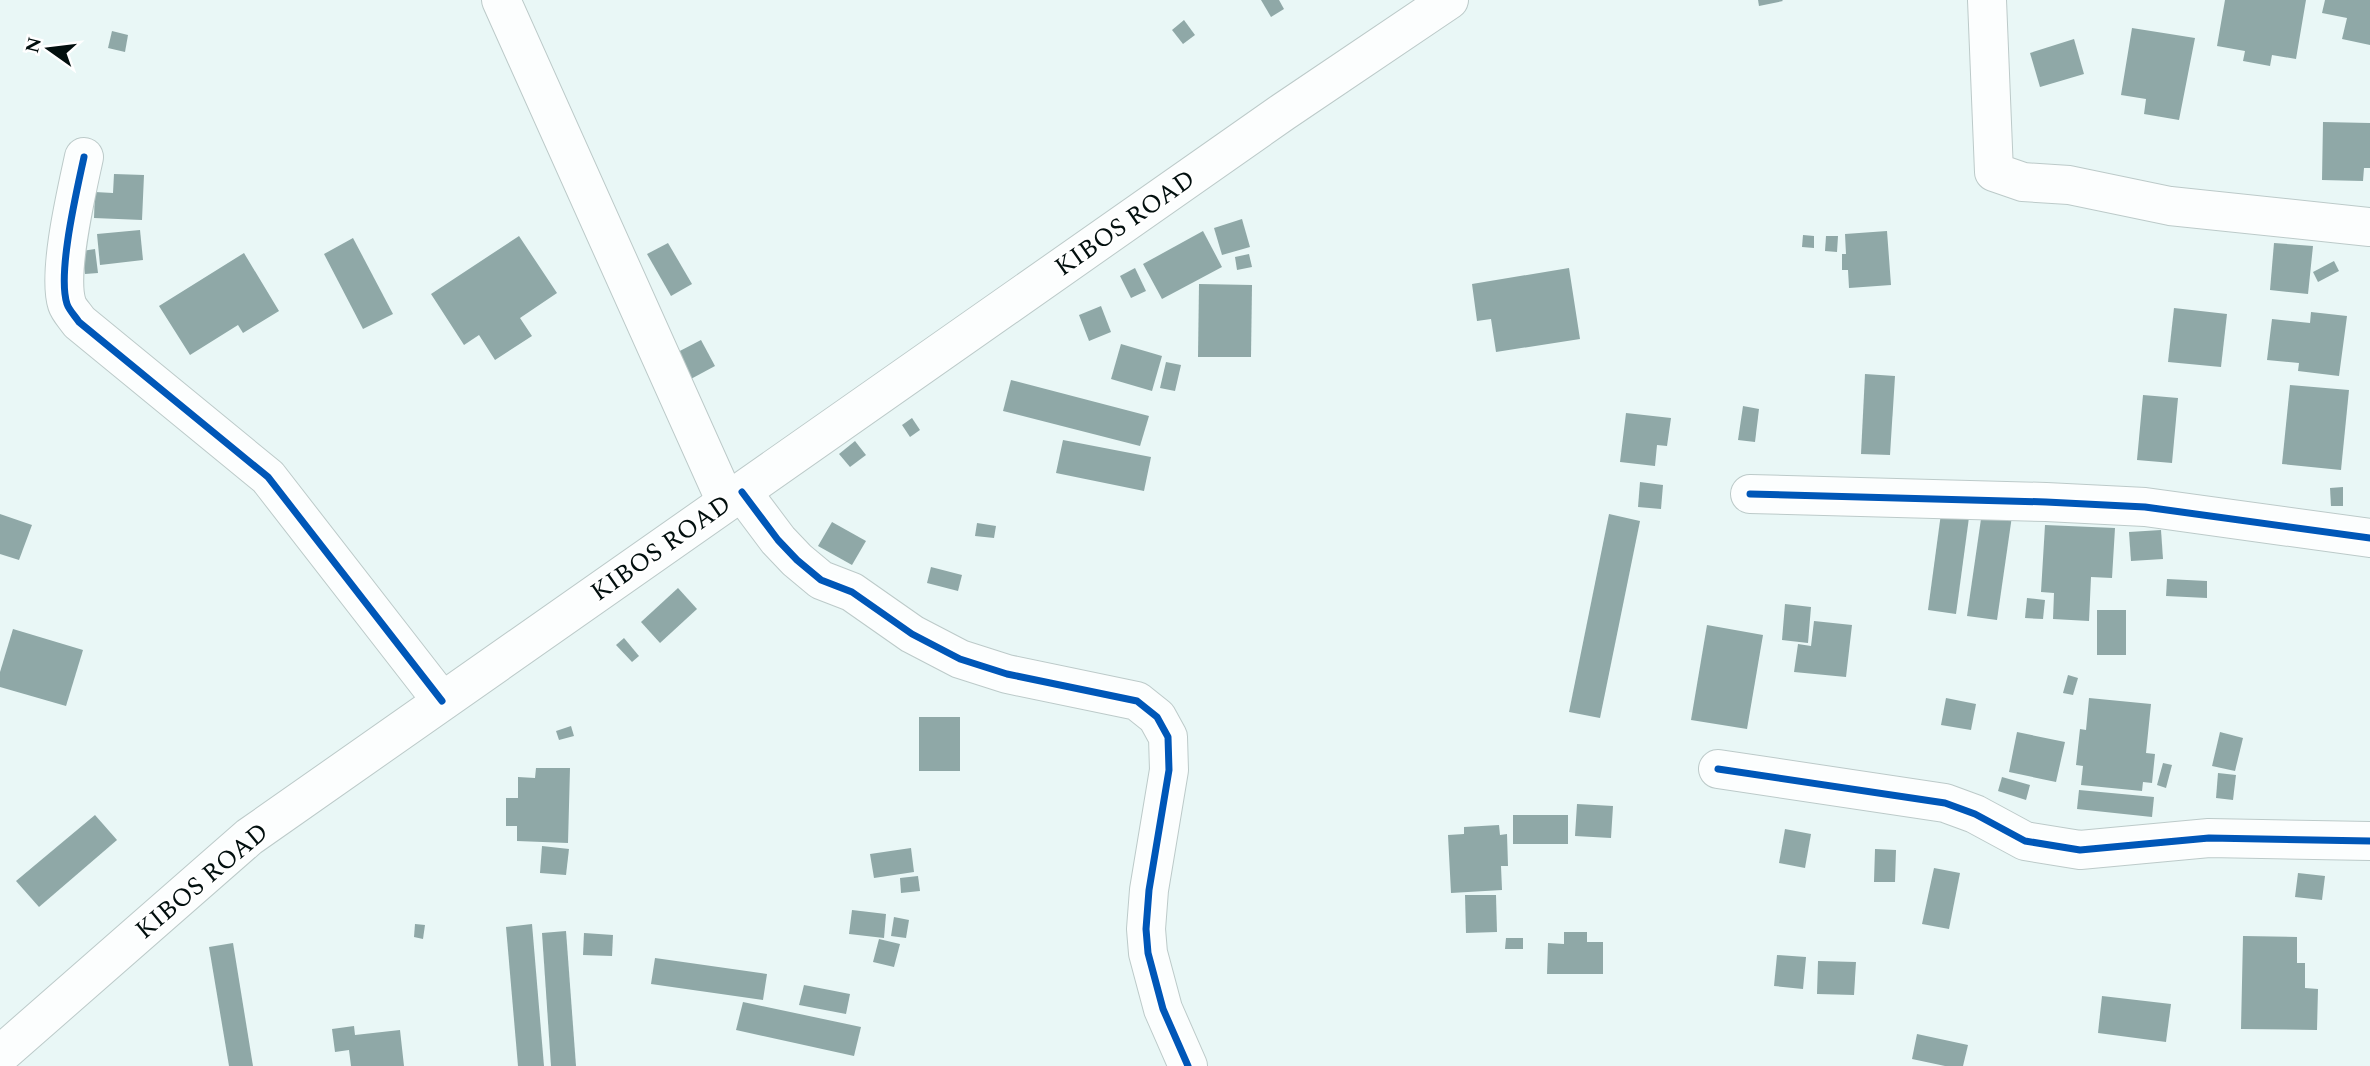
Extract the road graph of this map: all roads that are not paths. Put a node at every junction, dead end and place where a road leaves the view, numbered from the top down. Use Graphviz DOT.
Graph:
graph roads {
  1 [pos="501,0"];
  2 [pos="1449,0"];
  3 [pos="1987,0"];
  4 [pos="84,157"];
  5 [pos="2370,227"];
  6 [pos="1750,494"];
  7 [pos="734,497"];
  8 [pos="2370,538"];
  9 [pos="442,701"];
  10 [pos="1718,769"];
  11 [pos="2370,841"];
  12 [pos="0,1055"];
  13 [pos="1188,1066"];
  1 -- 7 [label="street"];
  2 -- 7 [label="street, KIBOS ROAD"];
  3 -- 5 [label="street"];
  4 -- 9 [label="street"];
  6 -- 8 [label="street"];
  7 -- 9 [label="street, KIBOS ROAD"];
  7 -- 13 [label="street"];
  9 -- 12 [label="street, KIBOS ROAD"];
  10 -- 11 [label="street"];
}
